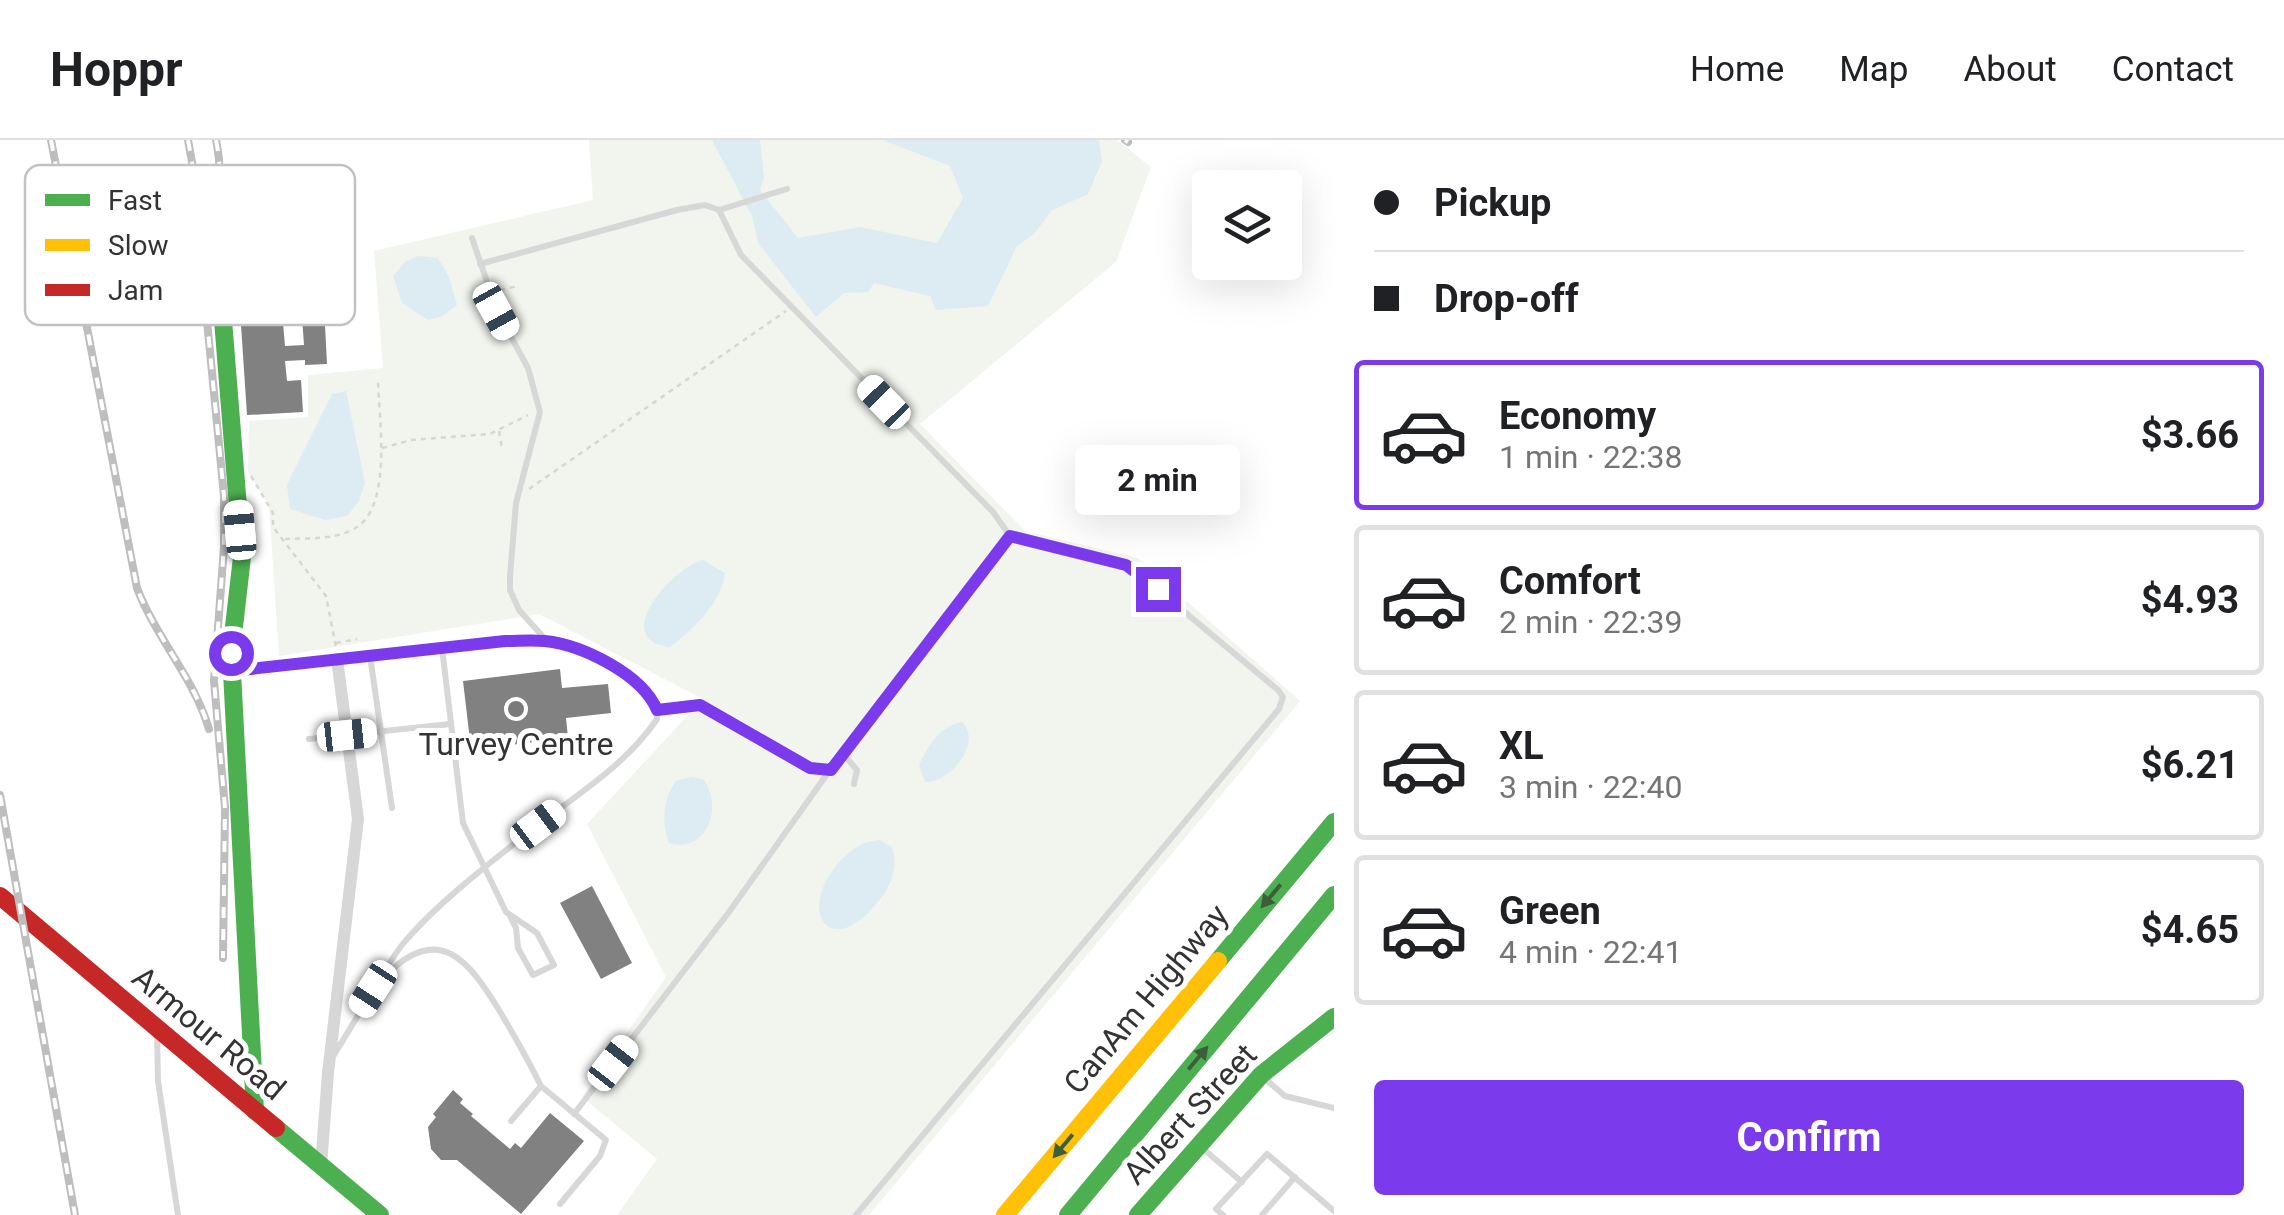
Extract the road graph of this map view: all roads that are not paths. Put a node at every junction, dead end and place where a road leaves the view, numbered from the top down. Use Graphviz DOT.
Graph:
graph roads {
  1 [pos="784,190"];
  2 [pos="719,210"];
  3 [pos="472,238"];
  4 [pos="480,264"];
  5 [pos="223,325"];
  6 [pos="1010,536"];
  7 [pos="547,641"];
  8 [pos="442,648"];
  9 [pos="370,656"];
  10 [pos="338,660"];
  11 [pos="232,671"];
  12 [pos="657,710"];
  13 [pos="450,724"];
  14 [pos="381,732"];
  15 [pos="347,735"];
  16 [pos="309,739"];
  17 [pos="844,755"];
  18 [pos="831,770"];
  19 [pos="854,784"];
  20 [pos="392,808"];
  21 [pos="1334,822"];
  22 [pos="484,870"];
  23 [pos="1334,895"];
  24 [pos="0,896"];
  25 [pos="510,916"];
  26 [pos="373,989"];
  27 [pos="1334,1017"];
  28 [pos="157,1028"];
  29 [pos="330,1060"];
  30 [pos="1261,1075"];
  31 [pos="540,1086"];
  32 [pos="1334,1108"];
  33 [pos="255,1111"];
  34 [pos="574,1114"];
  35 [pos="511,1121"];
  36 [pos="1199,1144"];
  37 [pos="321,1166"];
  38 [pos="1295,1177"];
  39 [pos="1242,1182"];
  40 [pos="560,1204"];
  41 [pos="1334,1211"];
  42 [pos="178,1215"];
  43 [pos="380,1215"];
  44 [pos="856,1215"];
  45 [pos="1005,1215"];
  46 [pos="1068,1215"];
  47 [pos="1138,1215"];
  48 [pos="1223,1215"];
  49 [pos="1262,1215"];
  1 -- 2 [label="lane"];
  2 -- 4 [label="lane"];
  2 -- 6 [label="lane"];
  3 -- 4 [label="lane"];
  4 -- 7 [label="lane"];
  5 -- 11 [label="street"];
  6 -- 17 [label="lane"];
  6 -- 44 [label="lane"];
  7 -- 8 [label="lane"];
  7 -- 12 [label="lane"];
  8 -- 9 [label="lane"];
  8 -- 13 [label="lane"];
  9 -- 10 [label="lane"];
  9 -- 14 [label="lane"];
  10 -- 11 [label="lane"];
  10 -- 15 [label="street"];
  11 -- 33 [label="street"];
  12 -- 18 [label="lane"];
  12 -- 22 [label="lane"];
  13 -- 14 [label="lane"];
  13 -- 22 [label="lane"];
  14 -- 15 [label="lane"];
  14 -- 20 [label="lane"];
  15 -- 16 [label="lane"];
  15 -- 29 [label="street"];
  17 -- 18 [label="lane"];
  17 -- 19 [label="lane"];
  18 -- 34 [label="lane"];
  21 -- 45 [label="street, CanAm Highway, one-way"];
  22 -- 25 [label="lane"];
  22 -- 26 [label="lane"];
  46 -- 23 [label="street, one-way"];
  24 -- 28 [label="street, Armour Road"];
  25 -- 25 [label="lane"];
  26 -- 29 [label="lane"];
  26 -- 31 [label="lane"];
  27 -- 30 [label="street, Albert Street"];
  28 -- 33 [label="street, Armour Road"];
  28 -- 42 [label="lane"];
  29 -- 37 [label="street"];
  30 -- 32 [label="lane"];
  30 -- 36 [label="street, Albert Street"];
  31 -- 34 [label="lane"];
  31 -- 35 [label="lane"];
  33 -- 37 [label="street, Armour Road"];
  34 -- 40 [label="lane"];
  36 -- 39 [label="lane"];
  36 -- 47 [label="street, Albert Street"];
  37 -- 43 [label="street, Armour Road"];
  38 -- 39 [label="lane"];
  38 -- 41 [label="lane"];
  38 -- 49 [label="lane"];
  39 -- 48 [label="lane"];
}
